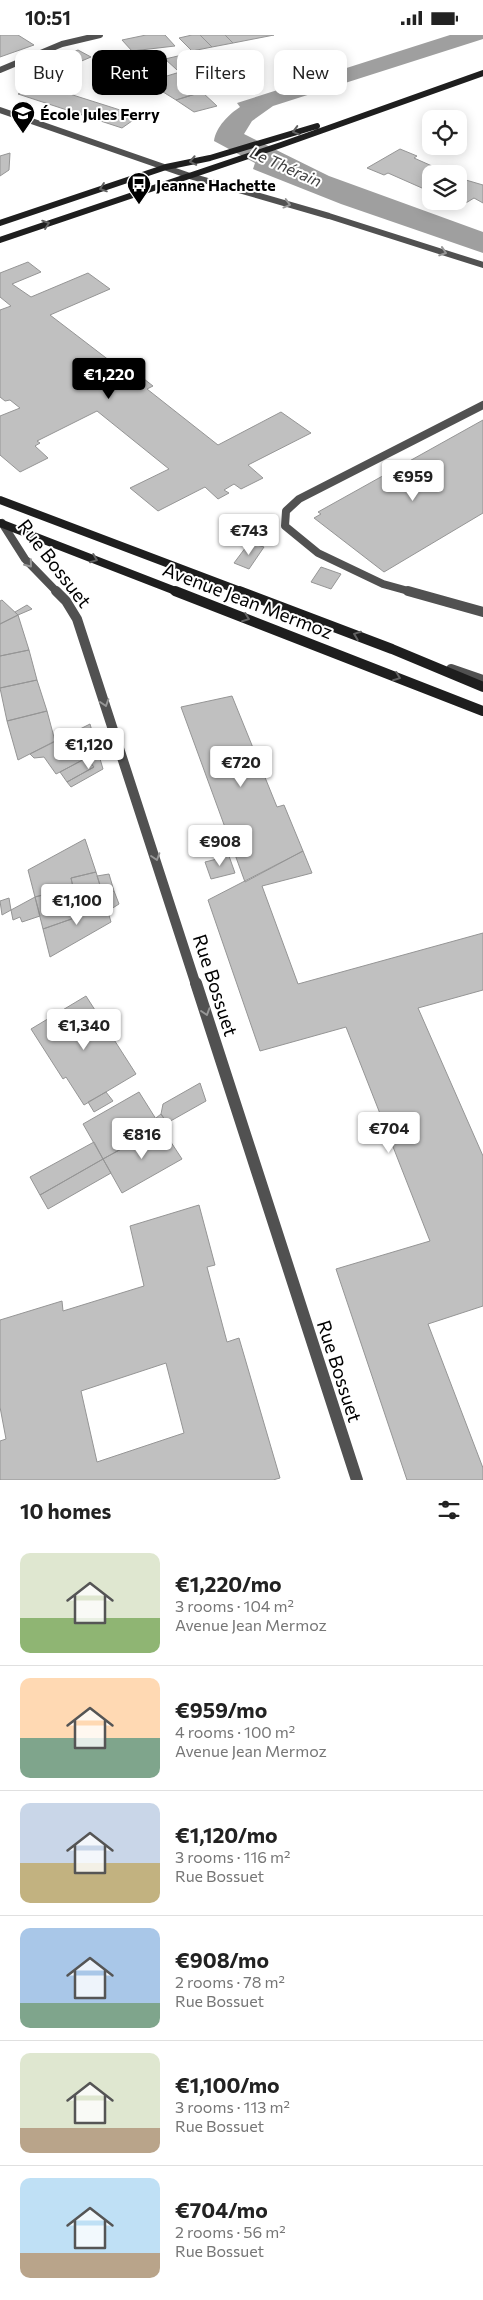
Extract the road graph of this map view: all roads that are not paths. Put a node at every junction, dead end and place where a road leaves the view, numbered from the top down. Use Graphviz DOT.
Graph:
graph roads {
  1 [pos="100,35"];
  2 [pos="64,37"];
  3 [pos="69,41"];
  4 [pos="0,69"];
  5 [pos="483,73"];
  6 [pos="0,110"];
  7 [pos="360,115"];
  8 [pos="166,167"];
  9 [pos="190,176"];
  10 [pos="0,223"];
  11 [pos="0,240"];
  12 [pos="483,265"];
  13 [pos="483,405"];
  14 [pos="0,500"];
  15 [pos="1,523"];
  16 [pos="483,612"];
  17 [pos="392,649"];
  18 [pos="483,680"];
  19 [pos="483,687"];
  20 [pos="483,711"];
  21 [pos="357,1480"];
  1 -- 3 [label="street"];
  2 -- 3 [label="street"];
  3 -- 4 [label="street"];
  5 -- 7 [label="main road"];
  6 -- 8 [label="street"];
  7 -- 8 [label="main road, one-way"];
  7 -- 9 [label="main road"];
  8 -- 9 [label="street"];
  8 -- 10 [label="main road, one-way"];
  11 -- 9 [label="main road, one-way"];
  9 -- 12 [label="street, one-way"];
  13 -- 16 [label="street"];
  17 -- 14 [label="main road, Avenue Jean Mermoz, one-way"];
  15 -- 20 [label="main road, Avenue Jean Mermoz, one-way"];
  15 -- 21 [label="street, Rue Bossuet, one-way"];
  17 -- 18 [label="street"];
  17 -- 19 [label="main road, Avenue Jean Mermoz"];
}
